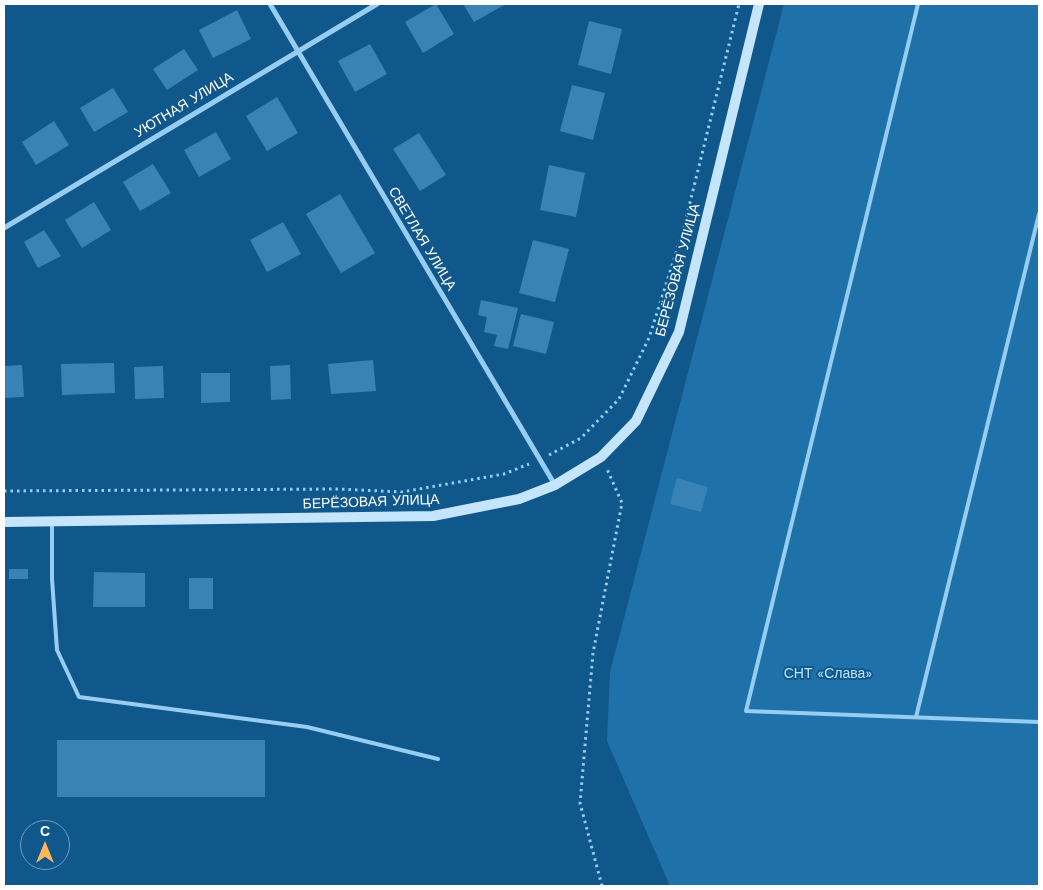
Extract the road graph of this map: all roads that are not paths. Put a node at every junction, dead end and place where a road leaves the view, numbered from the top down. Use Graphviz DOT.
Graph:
graph roads {
  1 [pos="270,4"];
  2 [pos="377,4"];
  3 [pos="759,4"];
  4 [pos="918,4"];
  5 [pos="297,50"];
  6 [pos="1039,214"];
  7 [pos="4,228"];
  8 [pos="555,485"];
  9 [pos="4,522"];
  10 [pos="52,522"];
  11 [pos="916,717"];
  12 [pos="1039,722"];
  13 [pos="438,758"];
  1 -- 5 [label="street, СВЕТЛАЯ УЛИЦА"];
  2 -- 5 [label="street, УЮТНАЯ УЛИЦА"];
  3 -- 8 [label="main road, БЕРЁЗОВАЯ УЛИЦА"];
  4 -- 11 [label="lane"];
  5 -- 7 [label="street, УЮТНАЯ УЛИЦА"];
  5 -- 8 [label="street, СВЕТЛАЯ УЛИЦА"];
  6 -- 11 [label="lane"];
  8 -- 10 [label="main road, БЕРЁЗОВАЯ УЛИЦА"];
  9 -- 10 [label="main road, БЕРЁЗОВАЯ УЛИЦА"];
  10 -- 13 [label="lane"];
  11 -- 12 [label="lane"];
}
